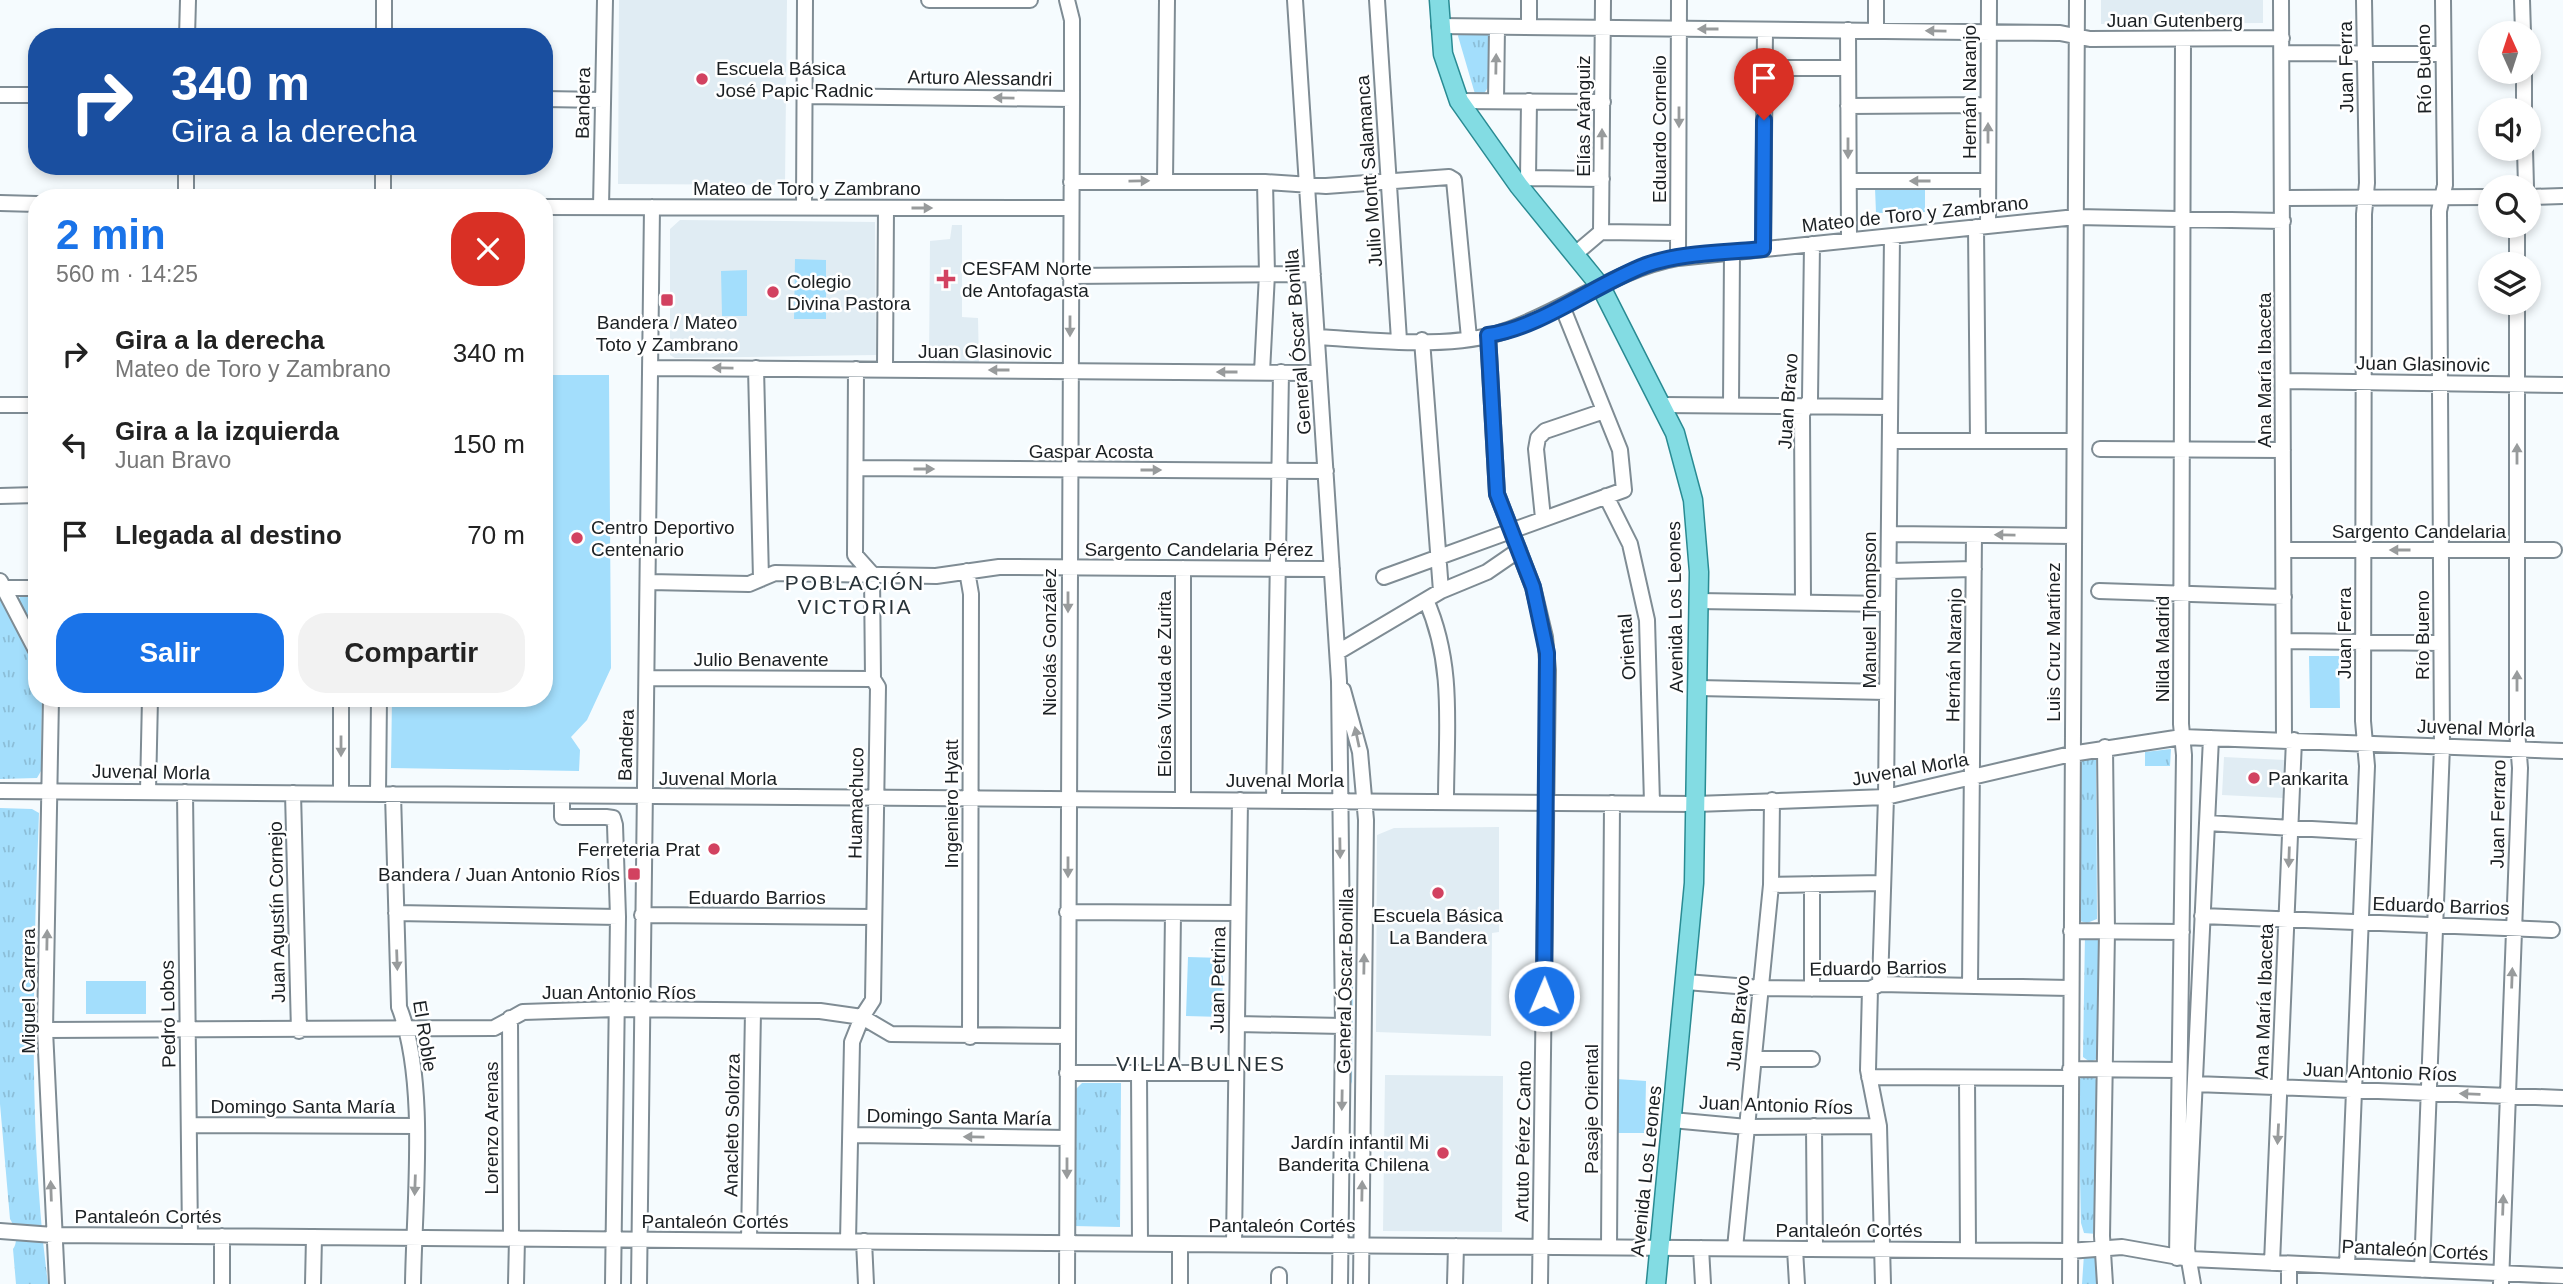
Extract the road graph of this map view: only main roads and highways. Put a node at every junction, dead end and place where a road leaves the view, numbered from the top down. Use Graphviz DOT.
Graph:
graph roads {
  1 [pos="1439,0"];
  2 [pos="1656,1284"];
  1 -- 2 [label="main road, Avenida Los Leones"];
}
